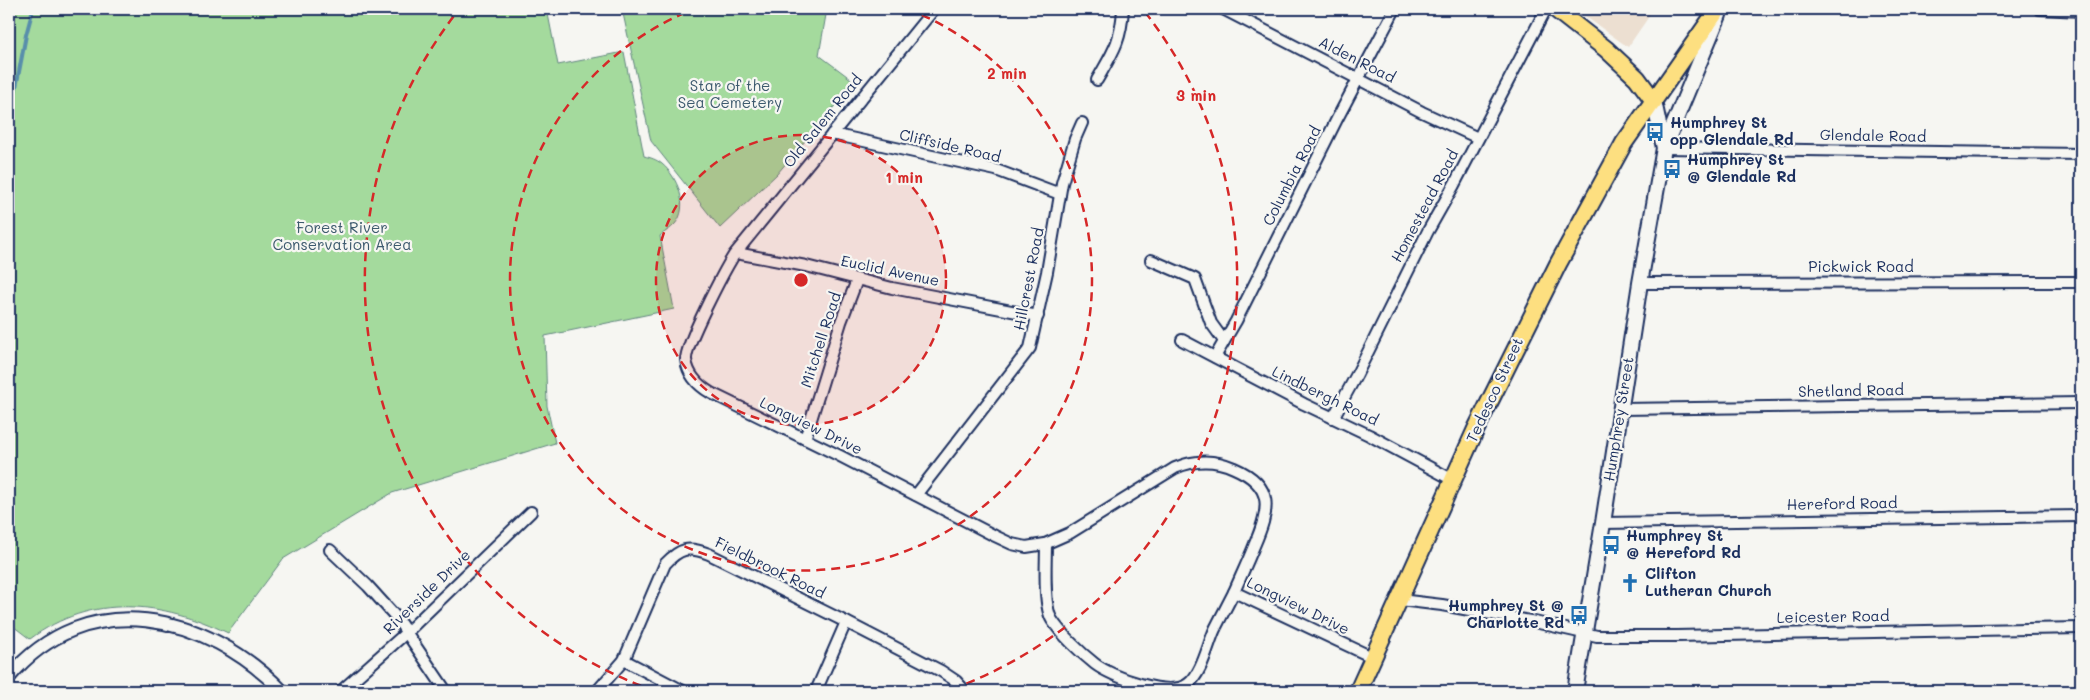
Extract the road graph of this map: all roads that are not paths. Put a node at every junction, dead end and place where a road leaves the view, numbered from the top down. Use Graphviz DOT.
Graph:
graph roads {
  1 [pos="934,9"];
  2 [pos="1123,9"];
  3 [pos="1223,9"];
  4 [pos="1395,9"];
  5 [pos="1546,9"];
  6 [pos="1555,9"];
  7 [pos="1718,9"];
  8 [pos="1722,9"];
  9 [pos="2040,9"];
  10 [pos="2081,11"];
  11 [pos="1360,78"];
  12 [pos="1097,80"];
  13 [pos="1654,101"];
  14 [pos="1082,123"];
  15 [pos="832,134"];
  16 [pos="1478,138"];
  17 [pos="1664,148"];
  18 [pos="2081,154"];
  19 [pos="1060,194"];
  20 [pos="736,253"];
  21 [pos="1151,260"];
  22 [pos="857,280"];
  23 [pos="2081,282"];
  24 [pos="1640,283"];
  25 [pos="1038,316"];
  26 [pos="1182,340"];
  27 [pos="1224,341"];
  28 [pos="1215,357"];
  29 [pos="2081,403"];
  30 [pos="1621,409"];
  31 [pos="1333,418"];
  32 [pos="805,439"];
  33 [pos="1454,480"];
  34 [pos="916,494"];
  35 [pos="531,512"];
  36 [pos="2081,516"];
  37 [pos="1603,523"];
  38 [pos="1046,544"];
  39 [pos="330,550"];
  40 [pos="1234,592"];
  41 [pos="1400,600"];
  42 [pos="846,622"];
  43 [pos="2081,628"];
  44 [pos="407,632"];
  45 [pos="1584,634"];
  46 [pos="1374,658"];
  47 [pos="624,660"];
  48 [pos="9,677"];
  49 [pos="282,691"];
  50 [pos="341,691"];
  51 [pos="446,691"];
  52 [pos="597,691"];
  53 [pos="683,691"];
  54 [pos="816,691"];
  55 [pos="965,691"];
  56 [pos="1358,691"];
  57 [pos="1575,691"];
  1 -- 15 [label="street, Old Salem Road"];
  2 -- 12 [label="street"];
  3 -- 11 [label="street, Alden Road"];
  4 -- 11 [label="street, Columbia Road"];
  5 -- 16 [label="street, Homestead Road"];
  6 -- 13 [label="main road"];
  7 -- 13 [label="main road"];
  8 -- 17 [label="main road, Humphrey Street"];
  9 -- 10 [label="street"];
  11 -- 16 [label="street, Alden Road"];
  11 -- 27 [label="street, Columbia Road"];
  13 -- 17 [label="main road, Humphrey Street"];
  13 -- 33 [label="main road, Tedesco Street"];
  14 -- 19 [label="street, Hillcrest Road"];
  15 -- 19 [label="street, Cliffside Road"];
  15 -- 20 [label="street, Old Salem Road"];
  16 -- 31 [label="street, Homestead Road"];
  17 -- 18 [label="street, Glendale Road"];
  17 -- 24 [label="main road, Humphrey Street"];
  19 -- 25 [label="street, Hillcrest Road"];
  20 -- 22 [label="street, Euclid Avenue"];
  20 -- 32 [label="street, Longview Drive"];
  21 -- 27 [label="street"];
  22 -- 25 [label="street, Euclid Avenue"];
  22 -- 32 [label="street, Mitchell Road"];
  23 -- 24 [label="street, Pickwick Road"];
  24 -- 30 [label="main road, Humphrey Street"];
  25 -- 34 [label="street, Hillcrest Road"];
  26 -- 28 [label="street, Lindbergh Road"];
  27 -- 28 [label="street, Columbia Road"];
  28 -- 31 [label="street, Lindbergh Road"];
  29 -- 30 [label="street, Shetland Road"];
  30 -- 37 [label="main road, Humphrey Street"];
  31 -- 33 [label="street, Lindbergh Road"];
  32 -- 34 [label="street, Longview Drive"];
  33 -- 41 [label="main road, Tedesco Street"];
  34 -- 38 [label="street, Longview Drive"];
  35 -- 44 [label="street, Riverside Drive"];
  36 -- 37 [label="street, Hereford Road"];
  37 -- 45 [label="main road, Humphrey Street"];
  38 -- 40 [label="street"];
  38 -- 40 [label="street, Longview Drive"];
  39 -- 44 [label="street"];
  40 -- 46 [label="street, Longview Drive"];
  41 -- 45 [label="street, Leicester Road"];
  41 -- 46 [label="main road, Tedesco Street"];
  42 -- 47 [label="street, Fieldbrook Road"];
  42 -- 54 [label="street"];
  42 -- 55 [label="street, Fieldbrook Road"];
  43 -- 45 [label="street, Leicester Road"];
  44 -- 50 [label="street, Riverside Drive"];
  44 -- 51 [label="street"];
  45 -- 57 [label="main road, Humphrey Street"];
  46 -- 56 [label="main road, Tedesco Street"];
  47 -- 52 [label="street, Fieldbrook Road"];
  47 -- 53 [label="street"];
  48 -- 49 [label="street"];
}
